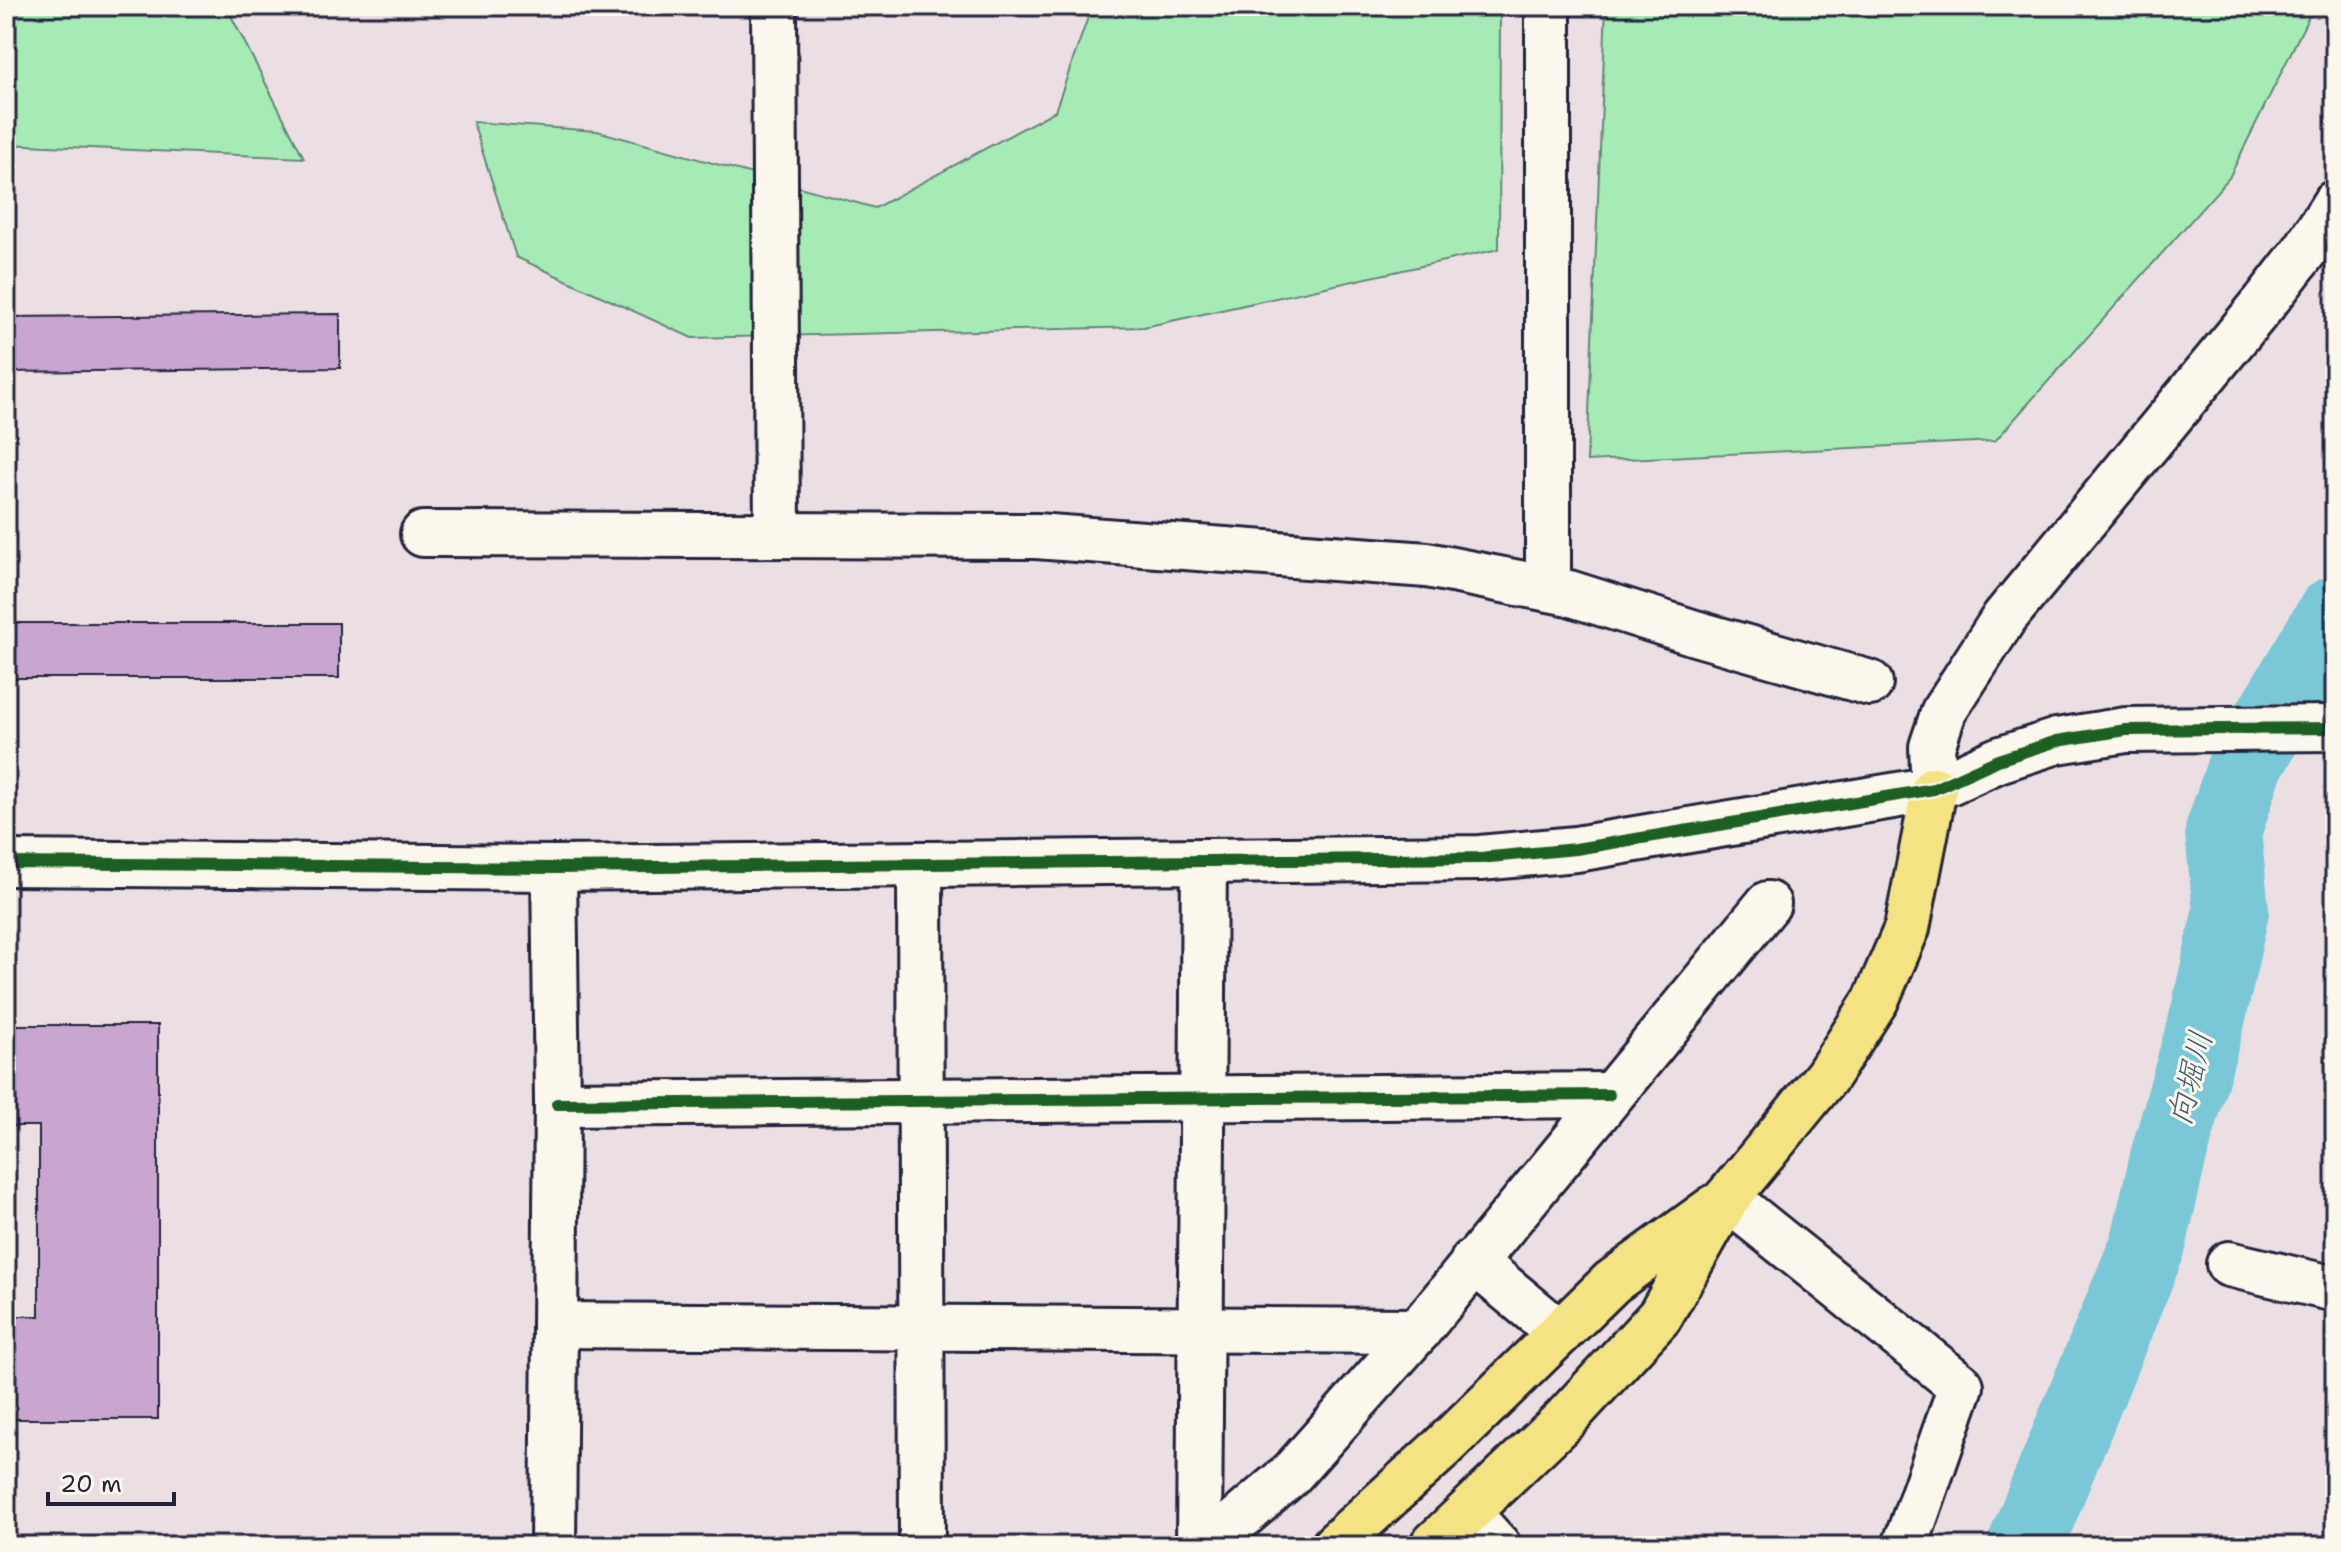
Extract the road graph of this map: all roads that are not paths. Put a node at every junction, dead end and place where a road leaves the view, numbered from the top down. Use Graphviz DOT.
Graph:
graph roads {
  1 [pos="774,6"];
  2 [pos="1548,6"];
  3 [pos="2335,203"];
  4 [pos="423,534"];
  5 [pos="777,535"];
  6 [pos="1548,588"];
  7 [pos="1870,683"];
  8 [pos="2335,728"];
  9 [pos="1934,789"];
  10 [pos="1204,861"];
  11 [pos="6,863"];
  12 [pos="920,864"];
  13 [pos="554,868"];
  14 [pos="1768,904"];
  15 [pos="1609,1095"];
  16 [pos="1202,1099"];
  17 [pos="920,1101"];
  18 [pos="557,1104"];
  19 [pos="1727,1198"];
  20 [pos="1473,1261"];
  21 [pos="2229,1264"];
  22 [pos="2335,1289"];
  23 [pos="555,1325"];
  24 [pos="921,1328"];
  25 [pos="1200,1330"];
  26 [pos="1418,1331"];
  27 [pos="1560,1333"];
  28 [pos="1468,1513"];
  29 [pos="553,1546"];
  30 [pos="922,1546"];
  31 [pos="1199,1546"];
  32 [pos="1207,1546"];
  33 [pos="1334,1546"];
  34 [pos="1432,1546"];
  35 [pos="1498,1546"];
  36 [pos="1905,1546"];
  1 -- 5 [label="street"];
  2 -- 6 [label="street"];
  3 -- 9 [label="street"];
  4 -- 5 [label="street"];
  5 -- 6 [label="street"];
  6 -- 7 [label="street"];
  8 -- 9 [label="street"];
  9 -- 10 [label="street"];
  9 -- 19 [label="main road"];
  10 -- 12 [label="street"];
  10 -- 16 [label="street"];
  11 -- 13 [label="street"];
  12 -- 13 [label="street"];
  12 -- 17 [label="street"];
  13 -- 18 [label="street"];
  14 -- 15 [label="street"];
  15 -- 16 [label="street"];
  15 -- 20 [label="street"];
  16 -- 17 [label="street"];
  16 -- 25 [label="street"];
  17 -- 18 [label="street"];
  17 -- 24 [label="street"];
  18 -- 23 [label="street"];
  19 -- 27 [label="main road"];
  19 -- 28 [label="main road"];
  19 -- 36 [label="street"];
  20 -- 26 [label="street"];
  20 -- 27 [label="street"];
  21 -- 22 [label="street"];
  23 -- 24 [label="street"];
  23 -- 29 [label="street"];
  24 -- 25 [label="street"];
  24 -- 30 [label="street"];
  25 -- 26 [label="street"];
  25 -- 31 [label="street"];
  26 -- 32 [label="street"];
  27 -- 33 [label="main road"];
  28 -- 34 [label="main road"];
  28 -- 35 [label="street"];
}
